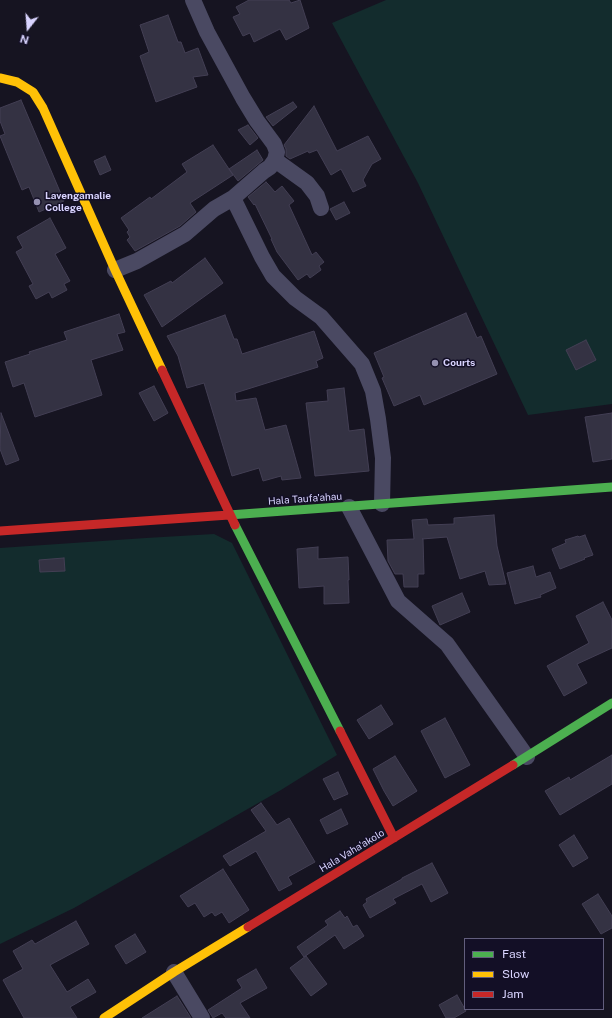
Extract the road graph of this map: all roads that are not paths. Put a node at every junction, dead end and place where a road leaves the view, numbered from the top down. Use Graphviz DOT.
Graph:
graph roads {
  1 [pos="193,0"];
  2 [pos="0,78"];
  3 [pos="275,160"];
  4 [pos="233,198"];
  5 [pos="321,208"];
  6 [pos="115,270"];
  7 [pos="612,487"];
  8 [pos="382,504"];
  9 [pos="349,507"];
  10 [pos="230,515"];
  11 [pos="0,532"];
  12 [pos="612,703"];
  13 [pos="527,757"];
  14 [pos="394,838"];
  15 [pos="174,972"];
  16 [pos="104,1018"];
  17 [pos="202,1018"];
  1 -- 3 [label="street"];
  2 -- 6 [label="main road"];
  3 -- 4 [label="street"];
  3 -- 5 [label="street"];
  4 -- 6 [label="street"];
  4 -- 8 [label="street"];
  6 -- 10 [label="main road"];
  7 -- 8 [label="main road, Hala Taufa'ahau"];
  8 -- 9 [label="main road, Hala Taufa'ahau"];
  9 -- 10 [label="main road, Hala Taufa'ahau"];
  9 -- 13 [label="street"];
  10 -- 11 [label="main road, Hala Taufa'ahau"];
  10 -- 14 [label="main road"];
  12 -- 13 [label="main road, Hala Vaha'akolo"];
  13 -- 14 [label="main road, Hala Vaha'akolo"];
  14 -- 15 [label="main road, Hala Vaha'akolo"];
  15 -- 16 [label="main road, Hala Vaha'akolo"];
  15 -- 17 [label="street"];
}
